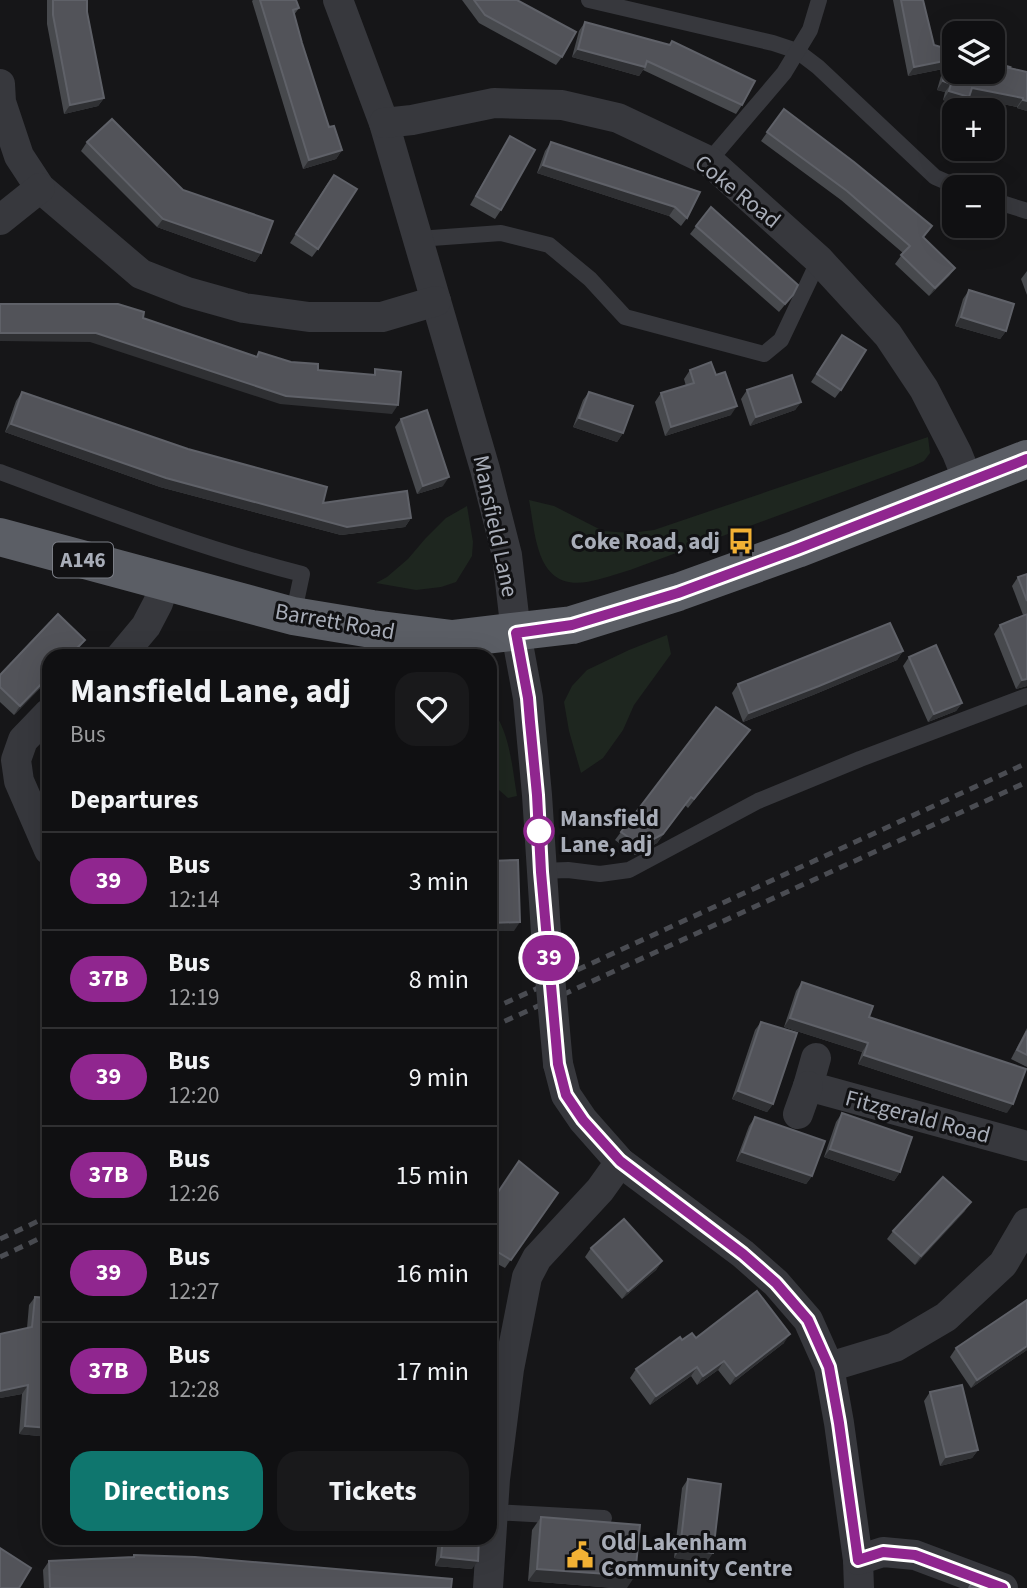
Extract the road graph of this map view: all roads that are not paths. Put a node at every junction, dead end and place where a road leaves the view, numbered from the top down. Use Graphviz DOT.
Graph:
graph roads {
  1 [pos="338,0"];
  2 [pos="589,0"];
  3 [pos="819,0"];
  4 [pos="797,51"];
  5 [pos="0,84"];
  6 [pos="384,123"];
  7 [pos="709,161"];
  8 [pos="942,180"];
  9 [pos="40,188"];
  10 [pos="1005,204"];
  11 [pos="1027,211"];
  12 [pos="0,220"];
  13 [pos="418,239"];
  14 [pos="819,260"];
  15 [pos="436,302"];
  16 [pos="1027,459"];
  17 [pos="0,472"];
  18 [pos="970,483"];
  19 [pos="0,537"];
  20 [pos="165,582"];
  21 [pos="293,616"];
  22 [pos="516,633"];
  23 [pos="127,649"];
  24 [pos="1027,696"];
  25 [pos="42,720"];
  26 [pos="10,748"];
  27 [pos="42,834"];
  28 [pos="541,872"];
  29 [pos="798,1115"];
  30 [pos="1027,1146"];
  31 [pos="620,1161"];
  32 [pos="1027,1223"];
  33 [pos="829,1367"];
  34 [pos="499,1368"];
  35 [pos="497,1424"];
  36 [pos="497,1512"];
  37 [pos="604,1518"];
  38 [pos="491,1545"];
  39 [pos="859,1574"];
  40 [pos="488,1588"];
  41 [pos="1003,1588"];
  1 -- 6 [label="street, Mansfield Lane"];
  2 -- 4 [label="lane"];
  3 -- 4 [label="lane"];
  4 -- 7 [label="lane"];
  4 -- 8 [label="lane"];
  5 -- 9 [label="street"];
  6 -- 7 [label="street, Coke Road"];
  6 -- 13 [label="street, Mansfield Lane"];
  7 -- 14 [label="street, Coke Road"];
  9 -- 12 [label="street"];
  9 -- 15 [label="street"];
  10 -- 11 [label="lane"];
  13 -- 14 [label="lane"];
  13 -- 15 [label="street, Mansfield Lane"];
  14 -- 18 [label="street, Coke Road"];
  15 -- 22 [label="street, Mansfield Lane"];
  16 -- 18 [label="highway, Barrett Road / A146"];
  17 -- 21 [label="lane"];
  18 -- 22 [label="highway, Barrett Road / A146"];
  19 -- 20 [label="highway, Barrett Road / A146"];
  20 -- 21 [label="highway, Barrett Road / A146"];
  20 -- 23 [label="street"];
  21 -- 22 [label="highway, Barrett Road / A146"];
  22 -- 28 [label="street, Mansfield Lane"];
  24 -- 28 [label="lane"];
  25 -- 26 [label="street"];
  26 -- 27 [label="street"];
  28 -- 31 [label="street, Mansfield Lane, bridge"];
  29 -- 30 [label="street, Fitzgerald Road"];
  31 -- 33 [label="street, Mansfield Lane"];
  31 -- 34 [label="street"];
  32 -- 33 [label="street"];
  33 -- 39 [label="street, Mansfield Lane"];
  34 -- 35 [label="street"];
  36 -- 37 [label="lane"];
  38 -- 40 [label="street"];
  39 -- 41 [label="street, Mansfield Lane"];
}
